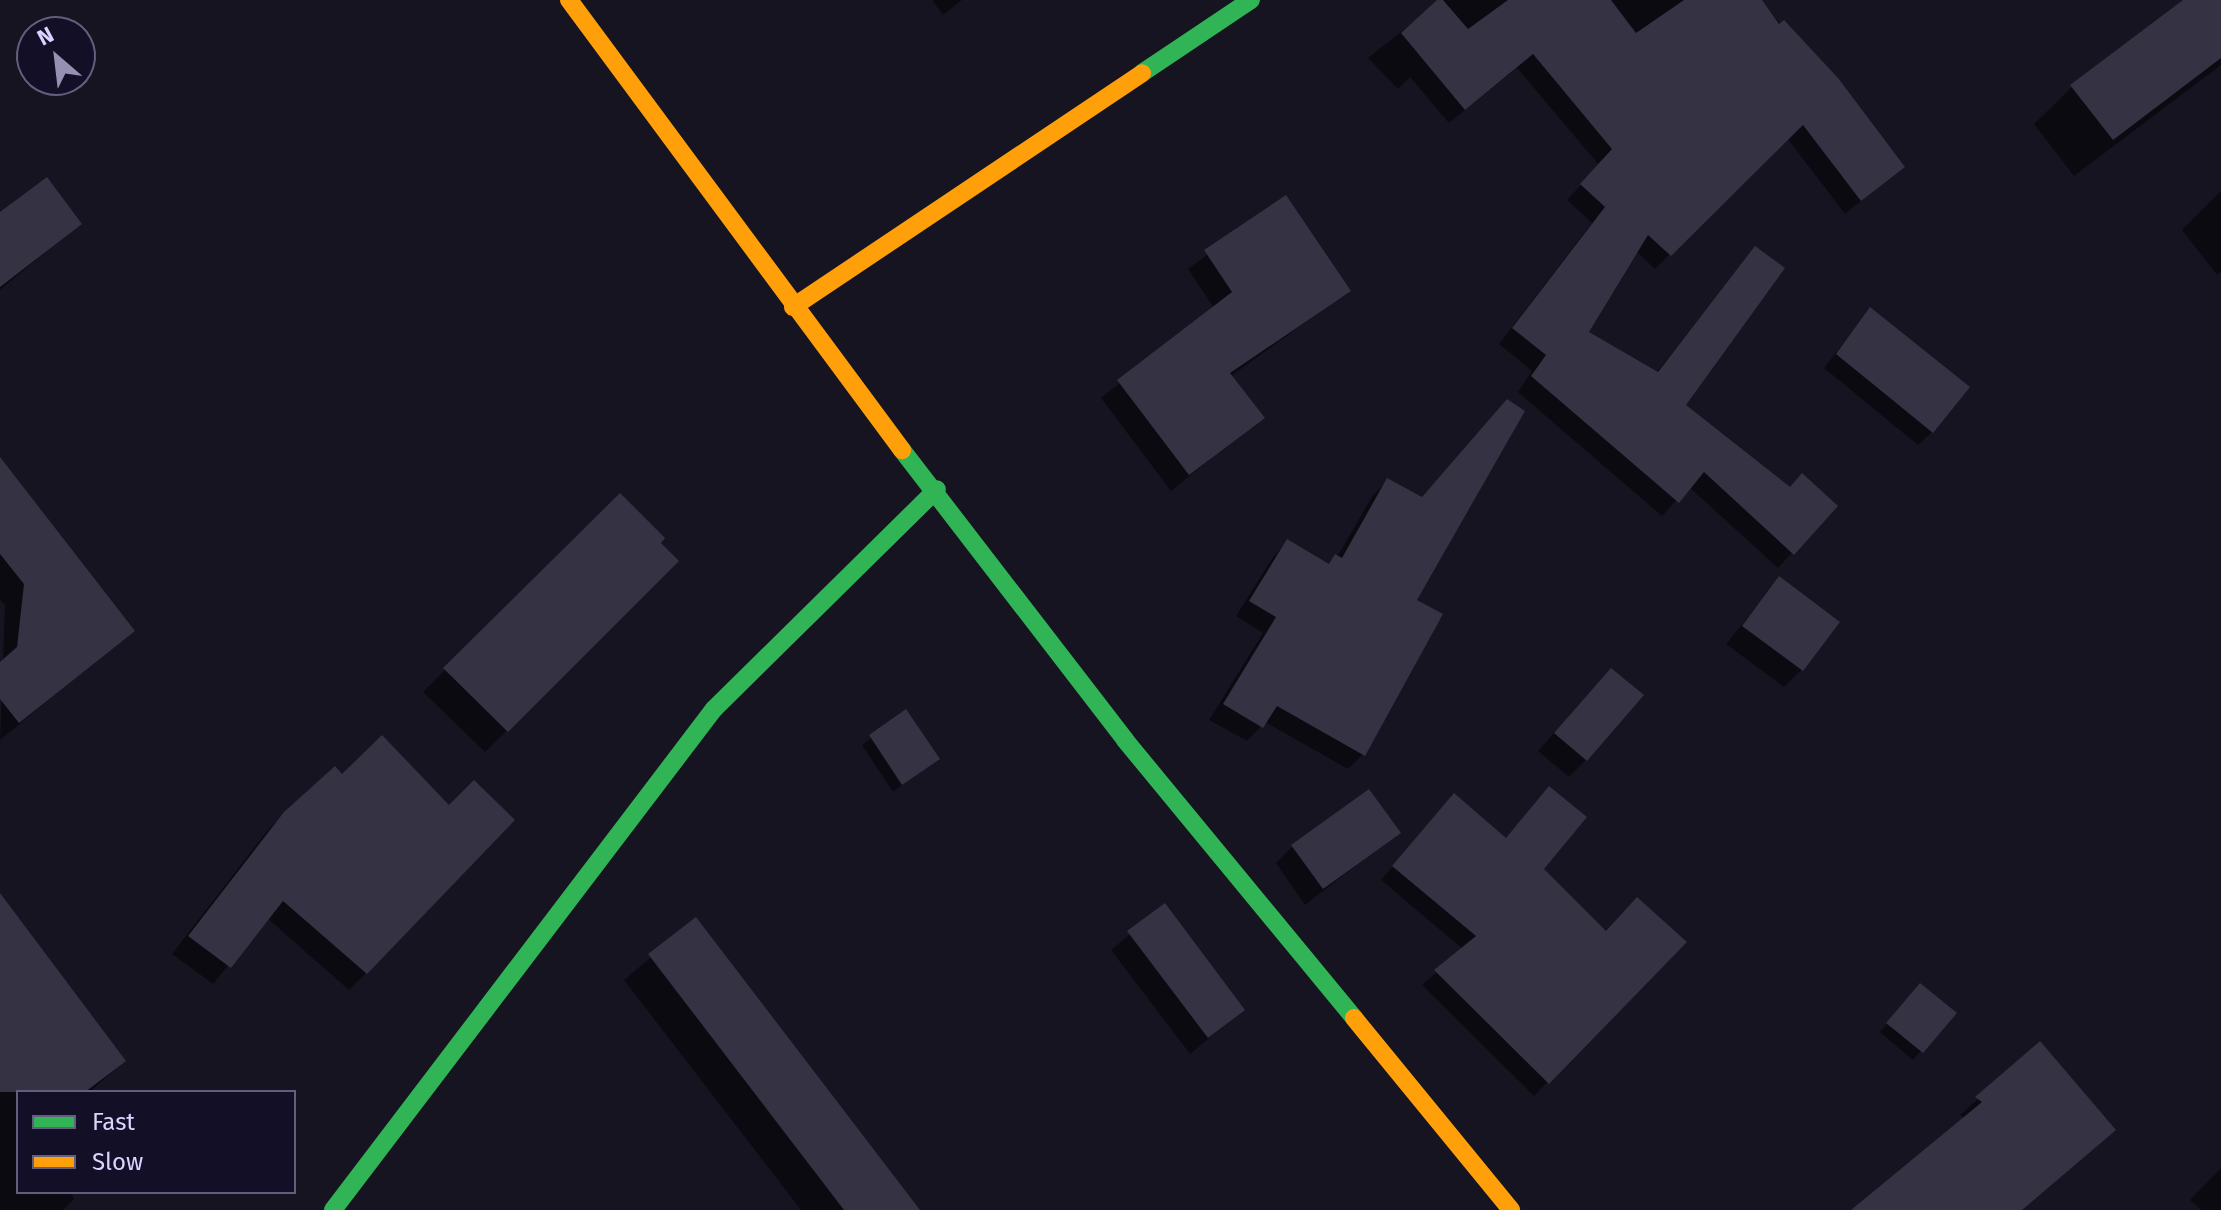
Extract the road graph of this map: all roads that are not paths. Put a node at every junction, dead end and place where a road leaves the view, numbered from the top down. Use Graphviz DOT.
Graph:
graph roads {
  1 [pos="569,0"];
  2 [pos="1251,0"];
  3 [pos="793,307"];
  4 [pos="937,489"];
  5 [pos="333,1210"];
  6 [pos="1511,1210"];
  1 -- 3 [label="main road"];
  2 -- 3 [label="main road"];
  3 -- 4 [label="main road"];
  4 -- 5 [label="main road"];
  4 -- 6 [label="main road"];
}
